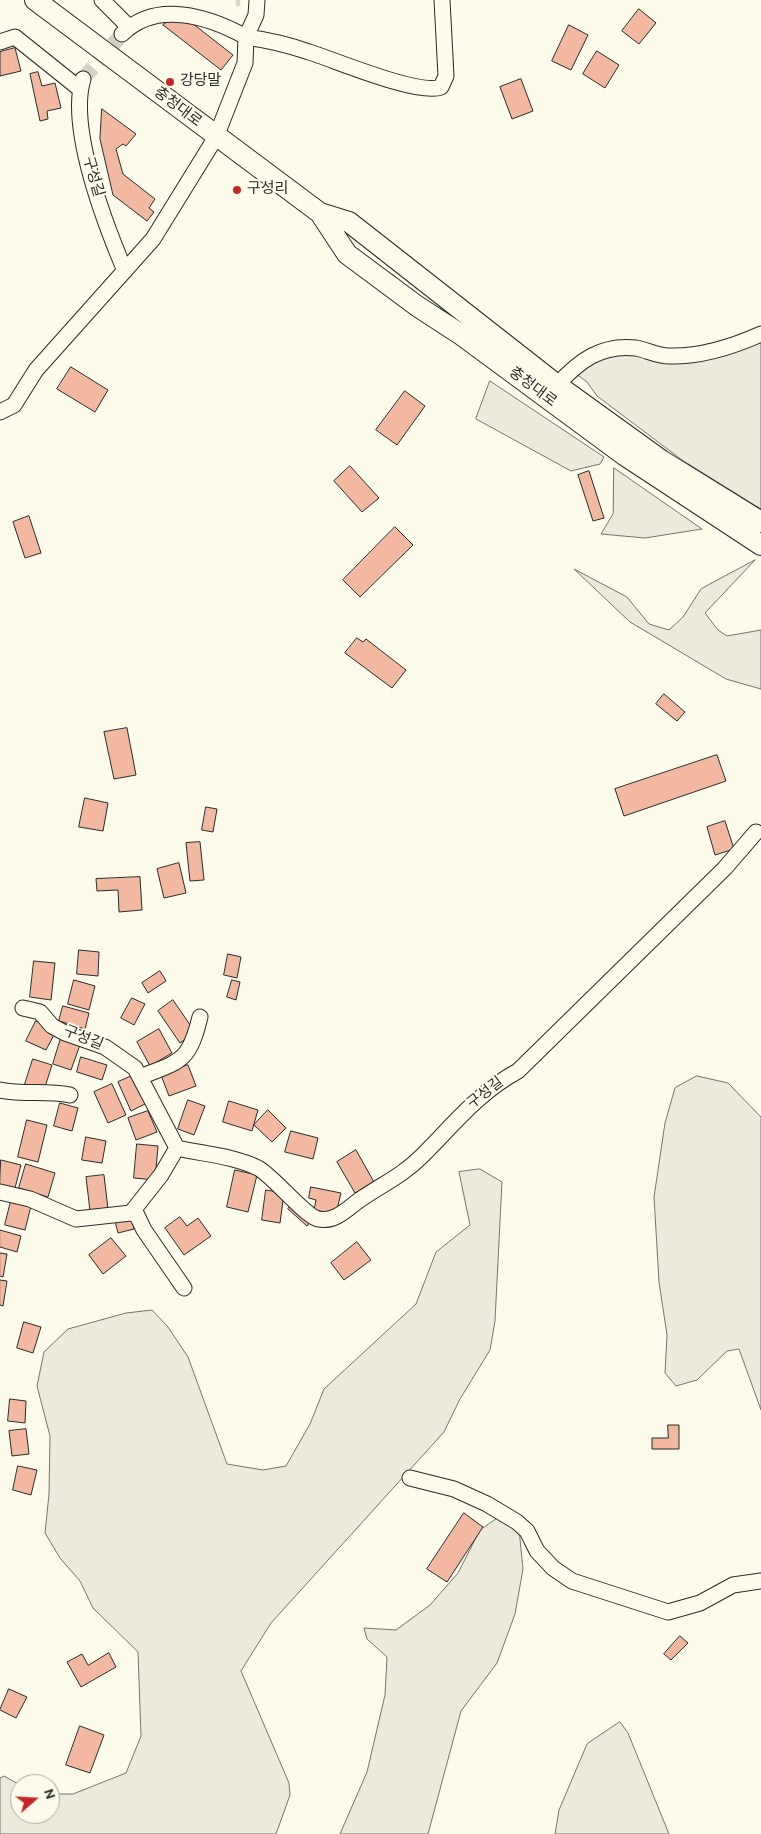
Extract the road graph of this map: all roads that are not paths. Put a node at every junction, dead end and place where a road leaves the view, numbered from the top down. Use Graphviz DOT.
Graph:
graph roads {
  1 [pos="35,0"];
  2 [pos="102,0"];
  3 [pos="257,0"];
  4 [pos="442,0"];
  5 [pos="246,37"];
  6 [pos="0,42"];
  7 [pos="216,137"];
  8 [pos="320,213"];
  9 [pos="125,271"];
  10 [pos="761,334"];
  11 [pos="557,385"];
  12 [pos="0,412"];
  13 [pos="761,522"];
  14 [pos="761,545"];
  15 [pos="756,832"];
  16 [pos="22,1008"];
  17 [pos="200,1017"];
  18 [pos="140,1078"];
  19 [pos="0,1090"];
  20 [pos="70,1095"];
  21 [pos="177,1148"];
  22 [pos="0,1192"];
  23 [pos="134,1209"];
  24 [pos="184,1288"];
  25 [pos="410,1478"];
  26 [pos="761,1581"];
  1 -- 7 [label="main road, 충청대로"];
  2 -- 5 [label="street"];
  3 -- 5 [label="street"];
  4 -- 5 [label="street"];
  5 -- 7 [label="street"];
  6 -- 9 [label="street, 구성길"];
  7 -- 8 [label="main road, 충청대로"];
  7 -- 9 [label="street"];
  8 -- 11 [label="main road, 충청대로"];
  8 -- 14 [label="main road, 충청대로"];
  9 -- 12 [label="street"];
  10 -- 11 [label="street"];
  11 -- 13 [label="main road, 충청대로"];
  15 -- 21 [label="street, 구성길"];
  16 -- 18 [label="street, 구성길"];
  17 -- 18 [label="street"];
  18 -- 21 [label="street, 구성길"];
  19 -- 20 [label="street"];
  21 -- 23 [label="street"];
  22 -- 23 [label="street"];
  23 -- 24 [label="street"];
  25 -- 26 [label="street"];
}
